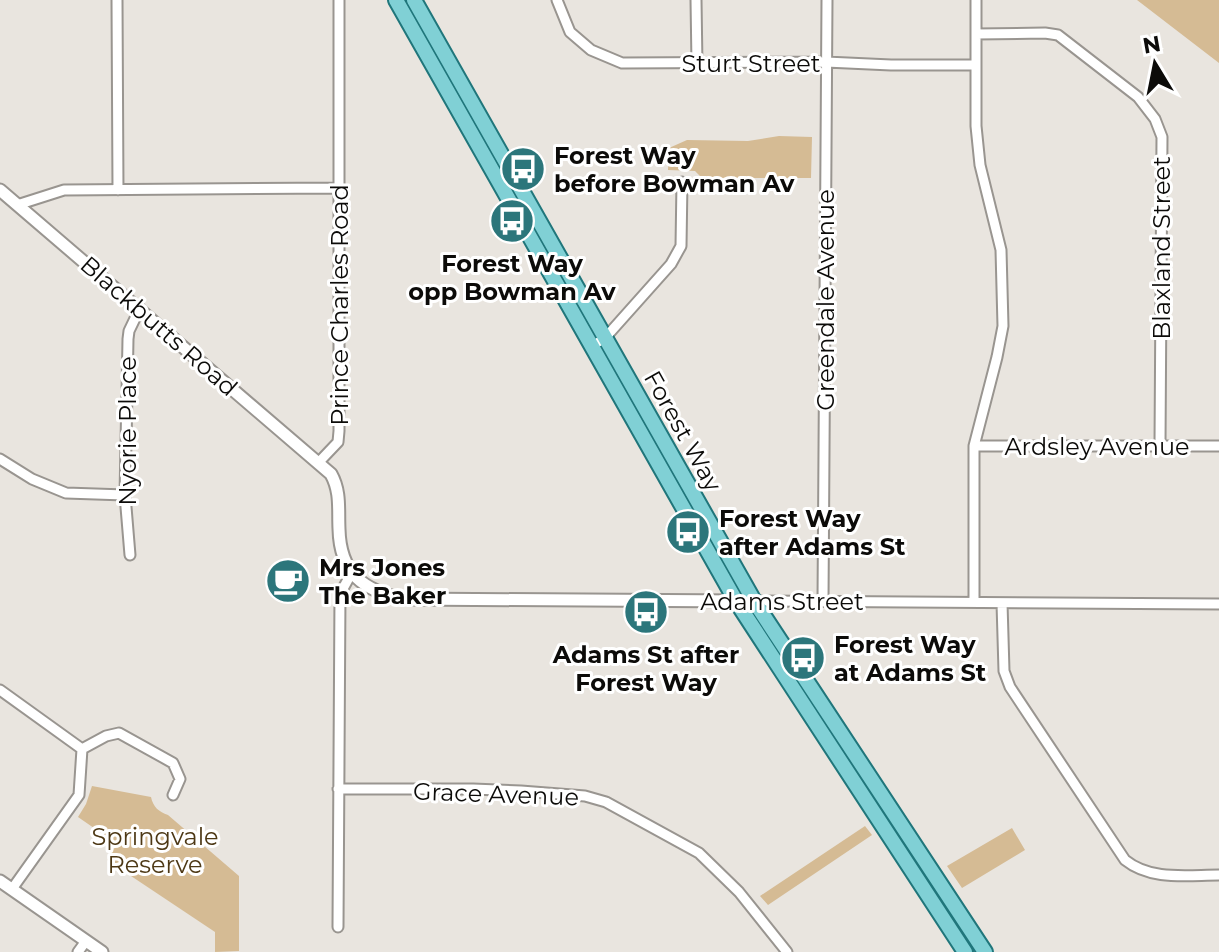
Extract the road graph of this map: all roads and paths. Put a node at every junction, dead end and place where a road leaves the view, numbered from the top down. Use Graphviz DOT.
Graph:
graph roads {
  1 [pos="117,0"];
  2 [pos="339,0"];
  3 [pos="396,0"];
  4 [pos="414,0"];
  5 [pos="557,0"];
  6 [pos="696,0"];
  7 [pos="827,0"];
  8 [pos="976,0"];
  9 [pos="976,34"];
  10 [pos="826,62"];
  11 [pos="697,64"];
  12 [pos="975,65"];
  13 [pos="682,182"];
  14 [pos="340,188"];
  15 [pos="0,190"];
  16 [pos="118,190"];
  17 [pos="17,205"];
  18 [pos="140,308"];
  19 [pos="605,338"];
  20 [pos="592,346"];
  21 [pos="1160,445"];
  22 [pos="974,446"];
  23 [pos="1219,446"];
  24 [pos="0,459"];
  25 [pos="319,462"];
  26 [pos="125,495"];
  27 [pos="130,555"];
  28 [pos="351,574"];
  29 [pos="736,601"];
  30 [pos="754,601"];
  31 [pos="823,601"];
  32 [pos="974,602"];
  33 [pos="1002,603"];
  34 [pos="1219,604"];
  35 [pos="0,690"];
  36 [pos="82,749"];
  37 [pos="338,789"];
  38 [pos="173,795"];
  39 [pos="1219,875"];
  40 [pos="0,881"];
  41 [pos="12,889"];
  42 [pos="338,927"];
  43 [pos="86,941"];
  44 [pos="78,952"];
  45 [pos="102,952"];
  46 [pos="787,952"];
  47 [pos="965,952"];
  48 [pos="985,952"];
  1 -- 16 [label="street"];
  2 -- 14 [label="street, Prince Charles Road"];
  3 -- 20 [label="main road, Forest Way"];
  4 -- 19 [label="main road, Forest Way"];
  5 -- 11 [label="street, Sturt Street"];
  6 -- 11 [label="street"];
  7 -- 10 [label="street, Greendale Avenue"];
  8 -- 9 [label="street"];
  9 -- 12 [label="street"];
  9 -- 21 [label="street, Blaxland Street"];
  10 -- 11 [label="street, Sturt Street"];
  10 -- 12 [label="street, Sturt Street"];
  10 -- 31 [label="street, Greendale Avenue"];
  12 -- 22 [label="street"];
  13 -- 19 [label="street"];
  14 -- 16 [label="street"];
  14 -- 25 [label="street, Prince Charles Road"];
  15 -- 17 [label="street, Blackbutts Road"];
  16 -- 17 [label="street"];
  17 -- 18 [label="street, Blackbutts Road"];
  18 -- 25 [label="street, Blackbutts Road"];
  18 -- 26 [label="street, Nyorie Place"];
  19 -- 20 [label="street"];
  19 -- 30 [label="main road, Forest Way"];
  20 -- 29 [label="main road, Forest Way"];
  21 -- 22 [label="street, Ardsley Avenue"];
  21 -- 23 [label="street, Ardsley Avenue"];
  22 -- 32 [label="street"];
  24 -- 26 [label="street"];
  25 -- 28 [label="street"];
  26 -- 27 [label="street, Nyorie Place"];
  28 -- 29 [label="street, Adams Street"];
  28 -- 37 [label="street"];
  29 -- 30 [label="street, Adams Street"];
  29 -- 47 [label="main road, Forest Way"];
  30 -- 31 [label="street, Adams Street"];
  30 -- 48 [label="main road, Forest Way"];
  31 -- 32 [label="street, Adams Street"];
  32 -- 33 [label="street, Adams Street"];
  33 -- 34 [label="street, Adams Street"];
  33 -- 39 [label="street"];
  35 -- 36 [label="street"];
  36 -- 38 [label="street"];
  36 -- 41 [label="street"];
  37 -- 42 [label="street"];
  37 -- 46 [label="street, Grace Avenue"];
  40 -- 41 [label="street"];
  41 -- 43 [label="street"];
  43 -- 44 [label="street"];
  43 -- 45 [label="street"];
}
